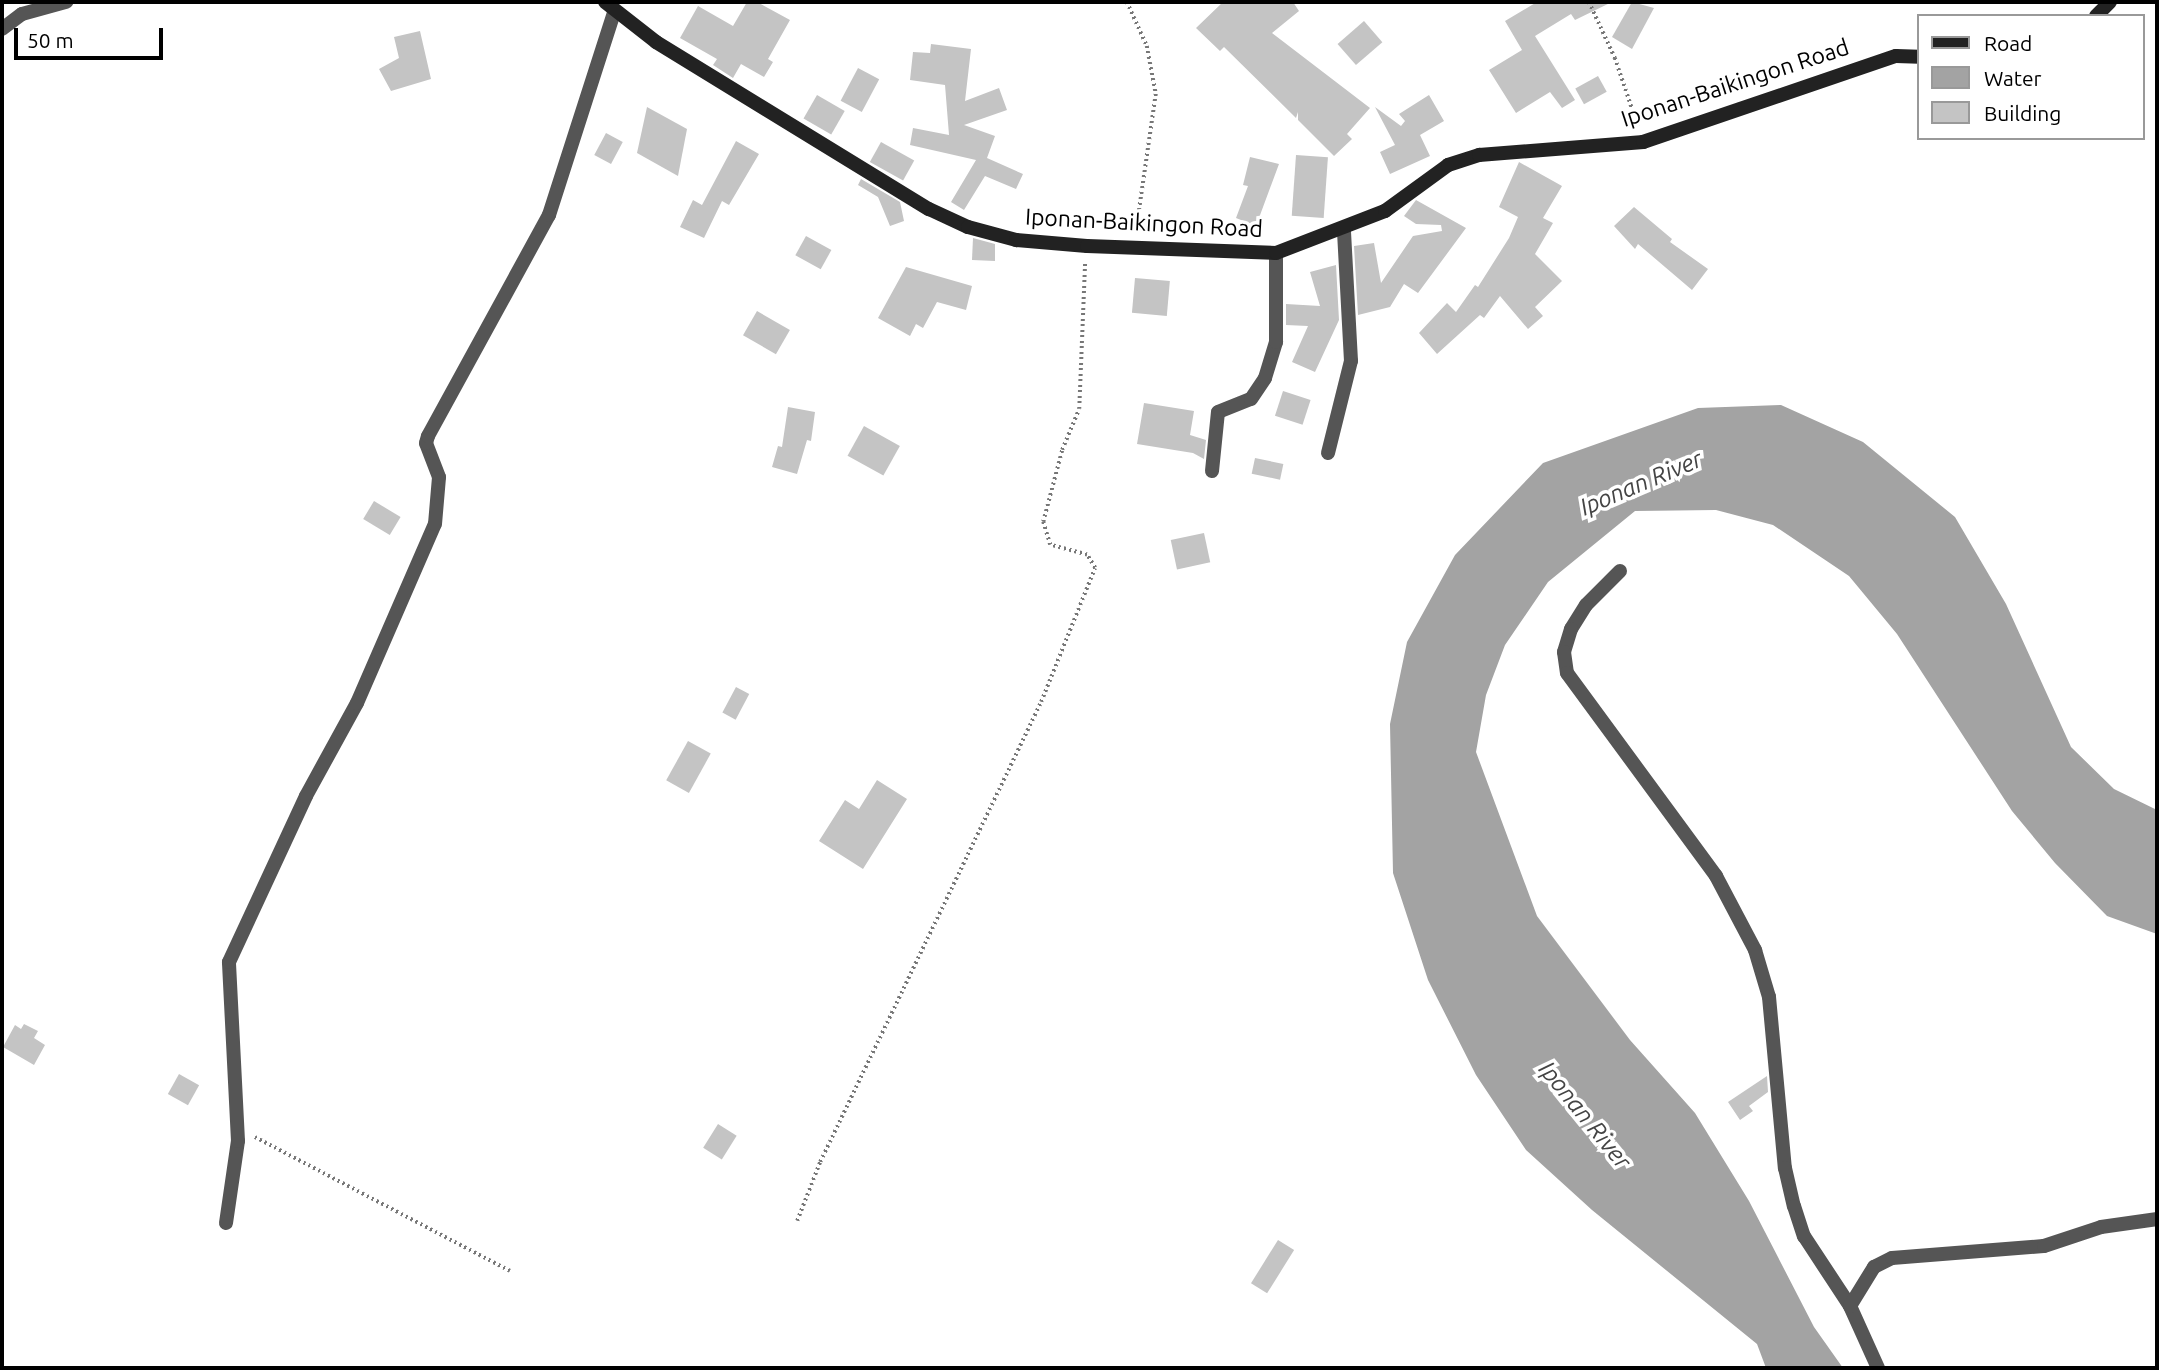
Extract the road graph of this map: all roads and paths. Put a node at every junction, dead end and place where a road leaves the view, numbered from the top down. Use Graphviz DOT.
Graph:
graph roads {
  1 [pos="66,2"];
  2 [pos="1127,2"];
  3 [pos="1589,2"];
  4 [pos="610,6"];
  5 [pos="2,29"];
  6 [pos="1918,57"];
  7 [pos="1643,142"];
  8 [pos="1344,230"];
  9 [pos="1087,246"];
  10 [pos="1133,247"];
  11 [pos="1276,253"];
  12 [pos="1328,453"];
  13 [pos="1212,471"];
  14 [pos="1620,571"];
  15 [pos="237,1128"];
  16 [pos="2157,1219"];
  17 [pos="797,1221"];
  18 [pos="226,1223"];
  19 [pos="510,1271"];
  20 [pos="1850,1306"];
  21 [pos="1878,1368"];
  1 -- 5 [label="street"];
  2 -- 10 [label="path"];
  3 -- 7 [label="path"];
  4 -- 9 [label="street, Iponan-Baikingon Road"];
  4 -- 15 [label="street"];
  6 -- 7 [label="street, Iponan-Baikingon Road"];
  7 -- 8 [label="street, Iponan-Baikingon Road"];
  8 -- 11 [label="street, Iponan-Baikingon Road"];
  8 -- 12 [label="street"];
  9 -- 10 [label="street, Iponan-Baikingon Road"];
  9 -- 17 [label="path"];
  10 -- 11 [label="street, Iponan-Baikingon Road"];
  11 -- 13 [label="street"];
  14 -- 20 [label="street"];
  15 -- 18 [label="street"];
  15 -- 19 [label="path"];
  16 -- 20 [label="street"];
  20 -- 21 [label="street"];
}
